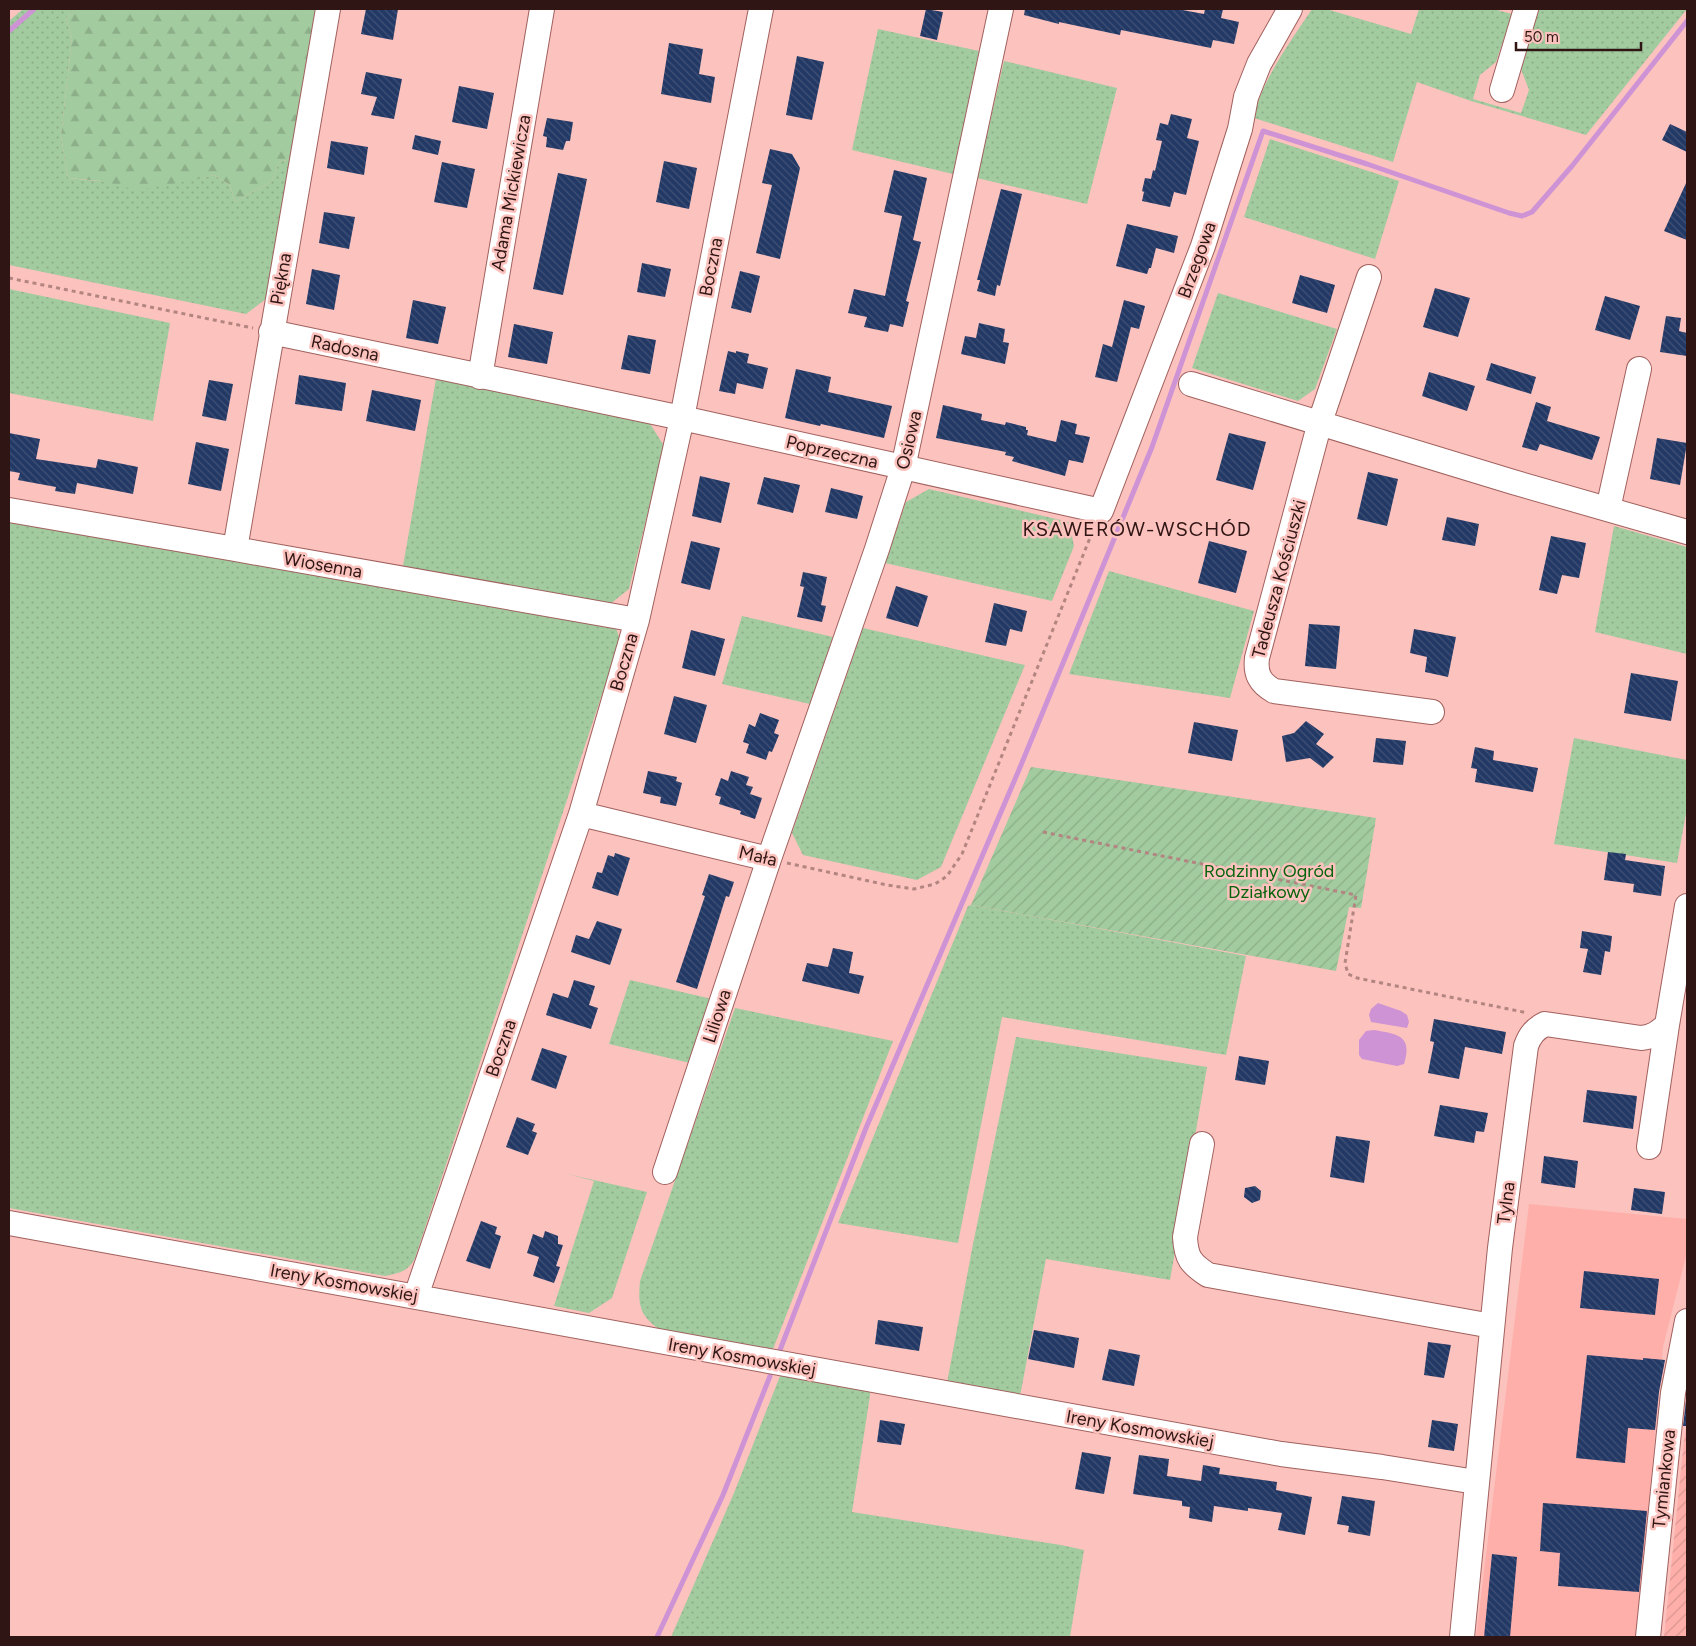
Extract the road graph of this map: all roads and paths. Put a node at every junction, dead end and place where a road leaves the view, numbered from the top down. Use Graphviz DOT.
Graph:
graph roads {
  1 [pos="328,9"];
  2 [pos="542,9"];
  3 [pos="761,9"];
  4 [pos="1001,9"];
  5 [pos="1290,9"];
  6 [pos="1526,9"];
  7 [pos="1502,90"];
  8 [pos="1369,277"];
  9 [pos="9,278"];
  10 [pos="271,332"];
  11 [pos="1639,369"];
  12 [pos="480,377"];
  13 [pos="1191,384"];
  14 [pos="682,418"];
  15 [pos="1320,422"];
  16 [pos="903,468"];
  17 [pos="1608,509"];
  18 [pos="9,510"];
  19 [pos="1100,511"];
  20 [pos="1687,532"];
  21 [pos="235,549"];
  22 [pos="636,620"];
  23 [pos="1432,712"];
  24 [pos="581,814"];
  25 [pos="1042,832"];
  26 [pos="769,859"];
  27 [pos="1687,906"];
  28 [pos="1667,1025"];
  29 [pos="1538,1027"];
  30 [pos="1202,1144"];
  31 [pos="1649,1147"];
  32 [pos="665,1172"];
  33 [pos="9,1223"];
  34 [pos="416,1296"];
  35 [pos="1687,1321"];
  36 [pos="1492,1326"];
  37 [pos="1476,1482"];
  38 [pos="1462,1637"];
  39 [pos="1648,1637"];
  1 -- 10 [label="street, Piękna"];
  2 -- 12 [label="street, Adama Mickiewicza"];
  3 -- 14 [label="street, Boczna"];
  4 -- 16 [label="street, Osiowa"];
  5 -- 19 [label="street, Brzegowa"];
  6 -- 7 [label="street"];
  8 -- 15 [label="street, Tadeusza Kościuszki"];
  9 -- 10 [label="path"];
  10 -- 12 [label="street, Radosna"];
  10 -- 21 [label="street, Piękna"];
  11 -- 17 [label="street"];
  12 -- 14 [label="street, Radosna"];
  13 -- 15 [label="street"];
  14 -- 16 [label="street, Poprzeczna"];
  14 -- 22 [label="street, Boczna"];
  15 -- 17 [label="street"];
  15 -- 23 [label="street, Tadeusza Kościuszki"];
  16 -- 19 [label="street, Poprzeczna"];
  16 -- 26 [label="street, Osiowa"];
  17 -- 20 [label="street"];
  18 -- 21 [label="street, Wiosenna"];
  19 -- 26 [label="path, Mała"];
  21 -- 22 [label="street, Wiosenna"];
  22 -- 24 [label="street, Boczna"];
  24 -- 26 [label="street, Mała"];
  24 -- 34 [label="street, Boczna"];
  25 -- 29 [label="path"];
  26 -- 32 [label="street, Liliowa"];
  27 -- 28 [label="street"];
  28 -- 29 [label="street"];
  28 -- 31 [label="street"];
  29 -- 36 [label="street, Tylna"];
  30 -- 36 [label="street"];
  33 -- 34 [label="street, Ireny Kosmowskiej"];
  34 -- 37 [label="street, Ireny Kosmowskiej"];
  35 -- 39 [label="street, Tymiankowa"];
  36 -- 37 [label="street, Tylna"];
  37 -- 38 [label="street, Tylna"];
}
